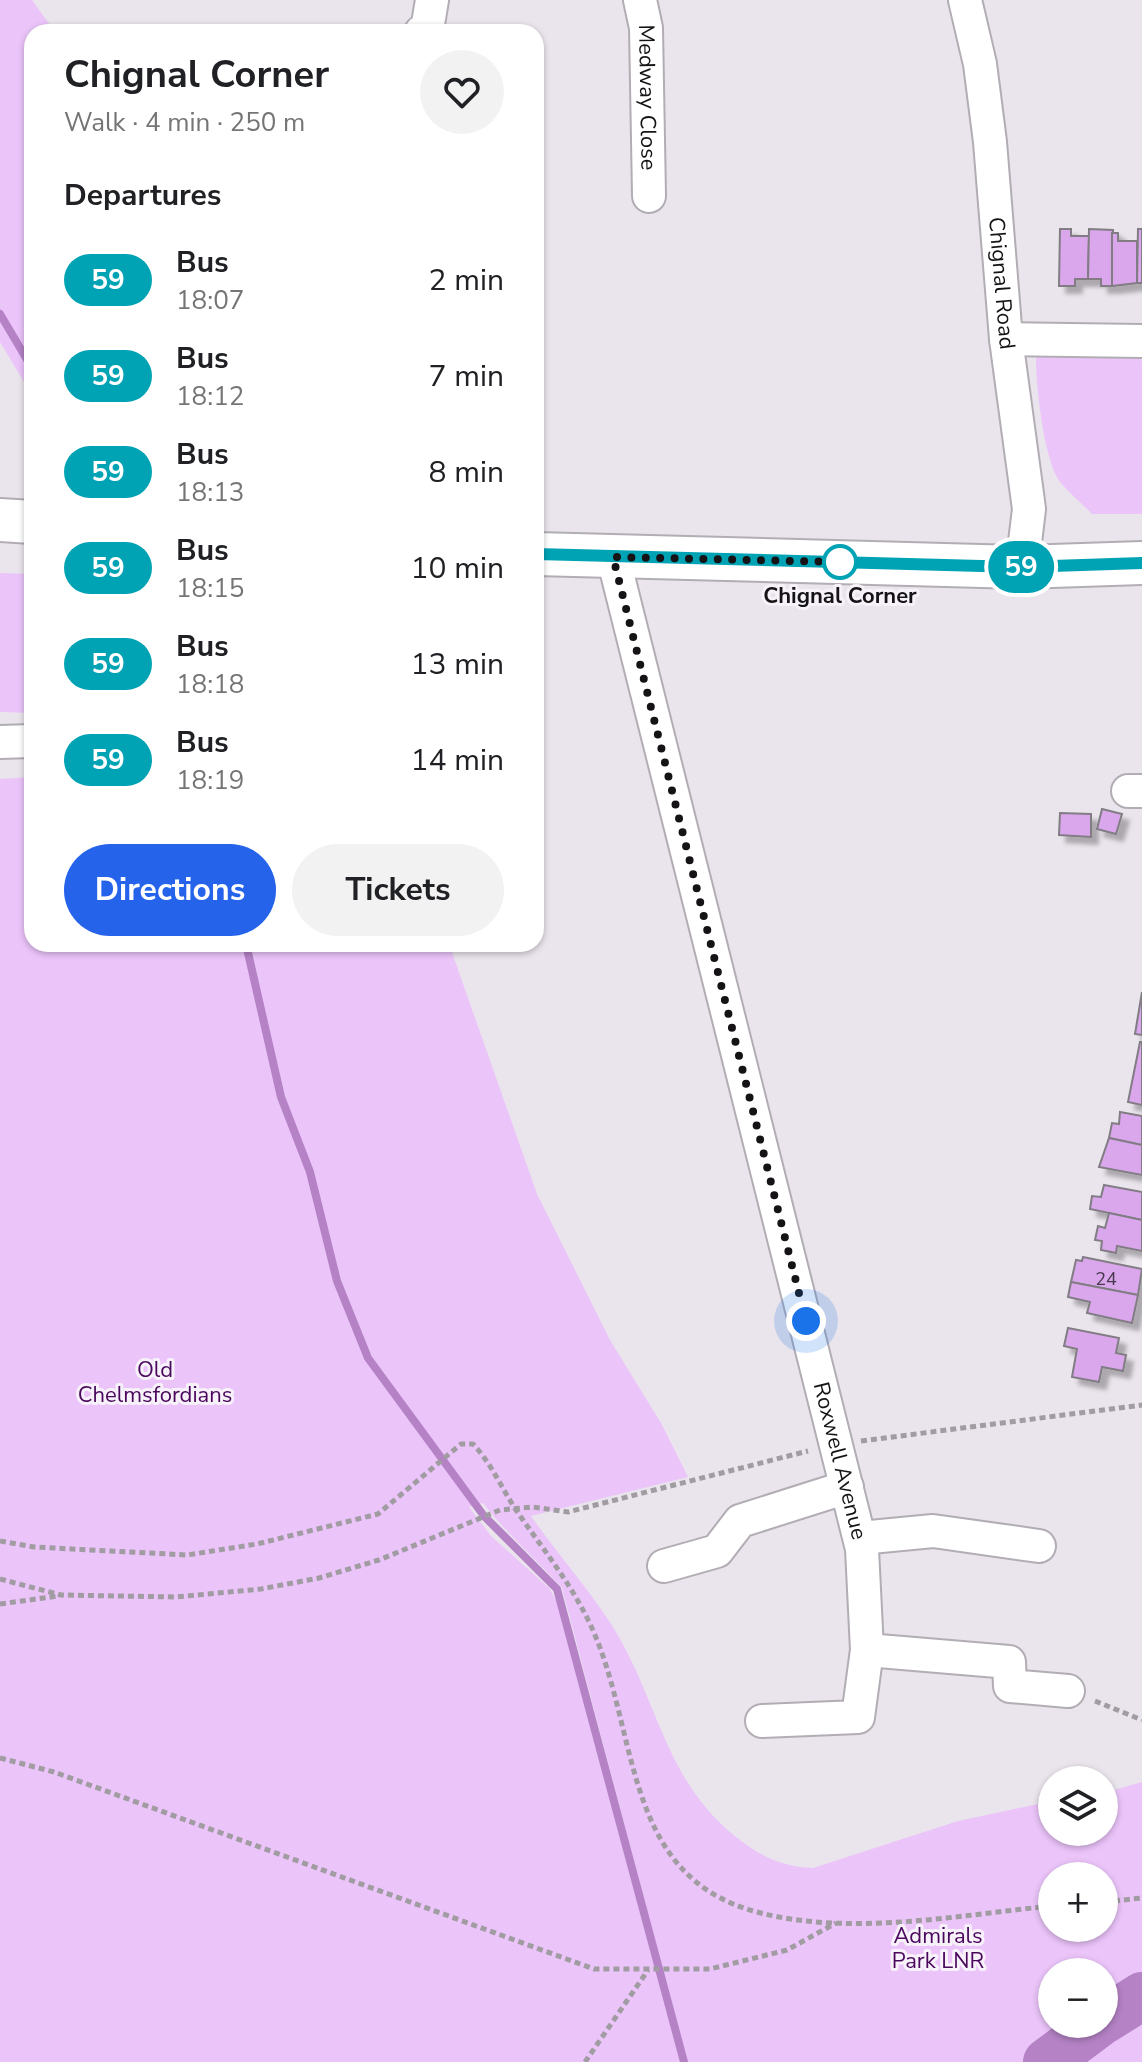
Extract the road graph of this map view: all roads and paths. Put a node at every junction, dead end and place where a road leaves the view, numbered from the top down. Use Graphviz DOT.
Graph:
graph roads {
  1 [pos="432,0"];
  2 [pos="640,0"];
  3 [pos="965,0"];
  4 [pos="428,24"];
  5 [pos="649,196"];
  6 [pos="1006,339"];
  7 [pos="1142,341"];
  8 [pos="0,520"];
  9 [pos="24,522"];
  10 [pos="544,554"];
  11 [pos="613,557"];
  12 [pos="1142,563"];
  13 [pos="1022,567"];
  14 [pos="24,741"];
  15 [pos="0,742"];
  16 [pos="847,1487"];
  17 [pos="515,1508"];
  18 [pos="860,1538"];
  19 [pos="0,1541"];
  20 [pos="1039,1546"];
  21 [pos="664,1566"];
  22 [pos="0,1579"];
  23 [pos="61,1595"];
  24 [pos="0,1604"];
  25 [pos="867,1650"];
  26 [pos="1068,1691"];
  27 [pos="1142,1720"];
  28 [pos="762,1721"];
  29 [pos="0,1758"];
  30 [pos="1142,1898"];
  31 [pos="1118,1901"];
  32 [pos="1038,1907"];
  33 [pos="837,1923"];
  34 [pos="649,1969"];
  35 [pos="585,2062"];
  1 -- 4 [label="street"];
  2 -- 5 [label="street, Medway Close"];
  3 -- 6 [label="street, Chignal Road"];
  6 -- 7 [label="street"];
  6 -- 13 [label="street, Chignal Road"];
  8 -- 9 [label="main road"];
  10 -- 11 [label="main road"];
  11 -- 13 [label="main road"];
  11 -- 16 [label="street, Roxwell Avenue"];
  12 -- 13 [label="main road"];
  14 -- 15 [label="street"];
  16 -- 18 [label="street, Roxwell Avenue"];
  16 -- 21 [label="street"];
  17 -- 19 [label="path"];
  17 -- 23 [label="path"];
  17 -- 33 [label="path"];
  18 -- 20 [label="street"];
  18 -- 25 [label="street, Roxwell Avenue"];
  22 -- 23 [label="path"];
  23 -- 24 [label="path"];
  25 -- 26 [label="street"];
  25 -- 28 [label="street, Roxwell Avenue"];
  26 -- 27 [label="path"];
  29 -- 34 [label="path"];
  30 -- 31 [label="path"];
  32 -- 33 [label="path"];
  33 -- 34 [label="path"];
  34 -- 35 [label="path"];
}
